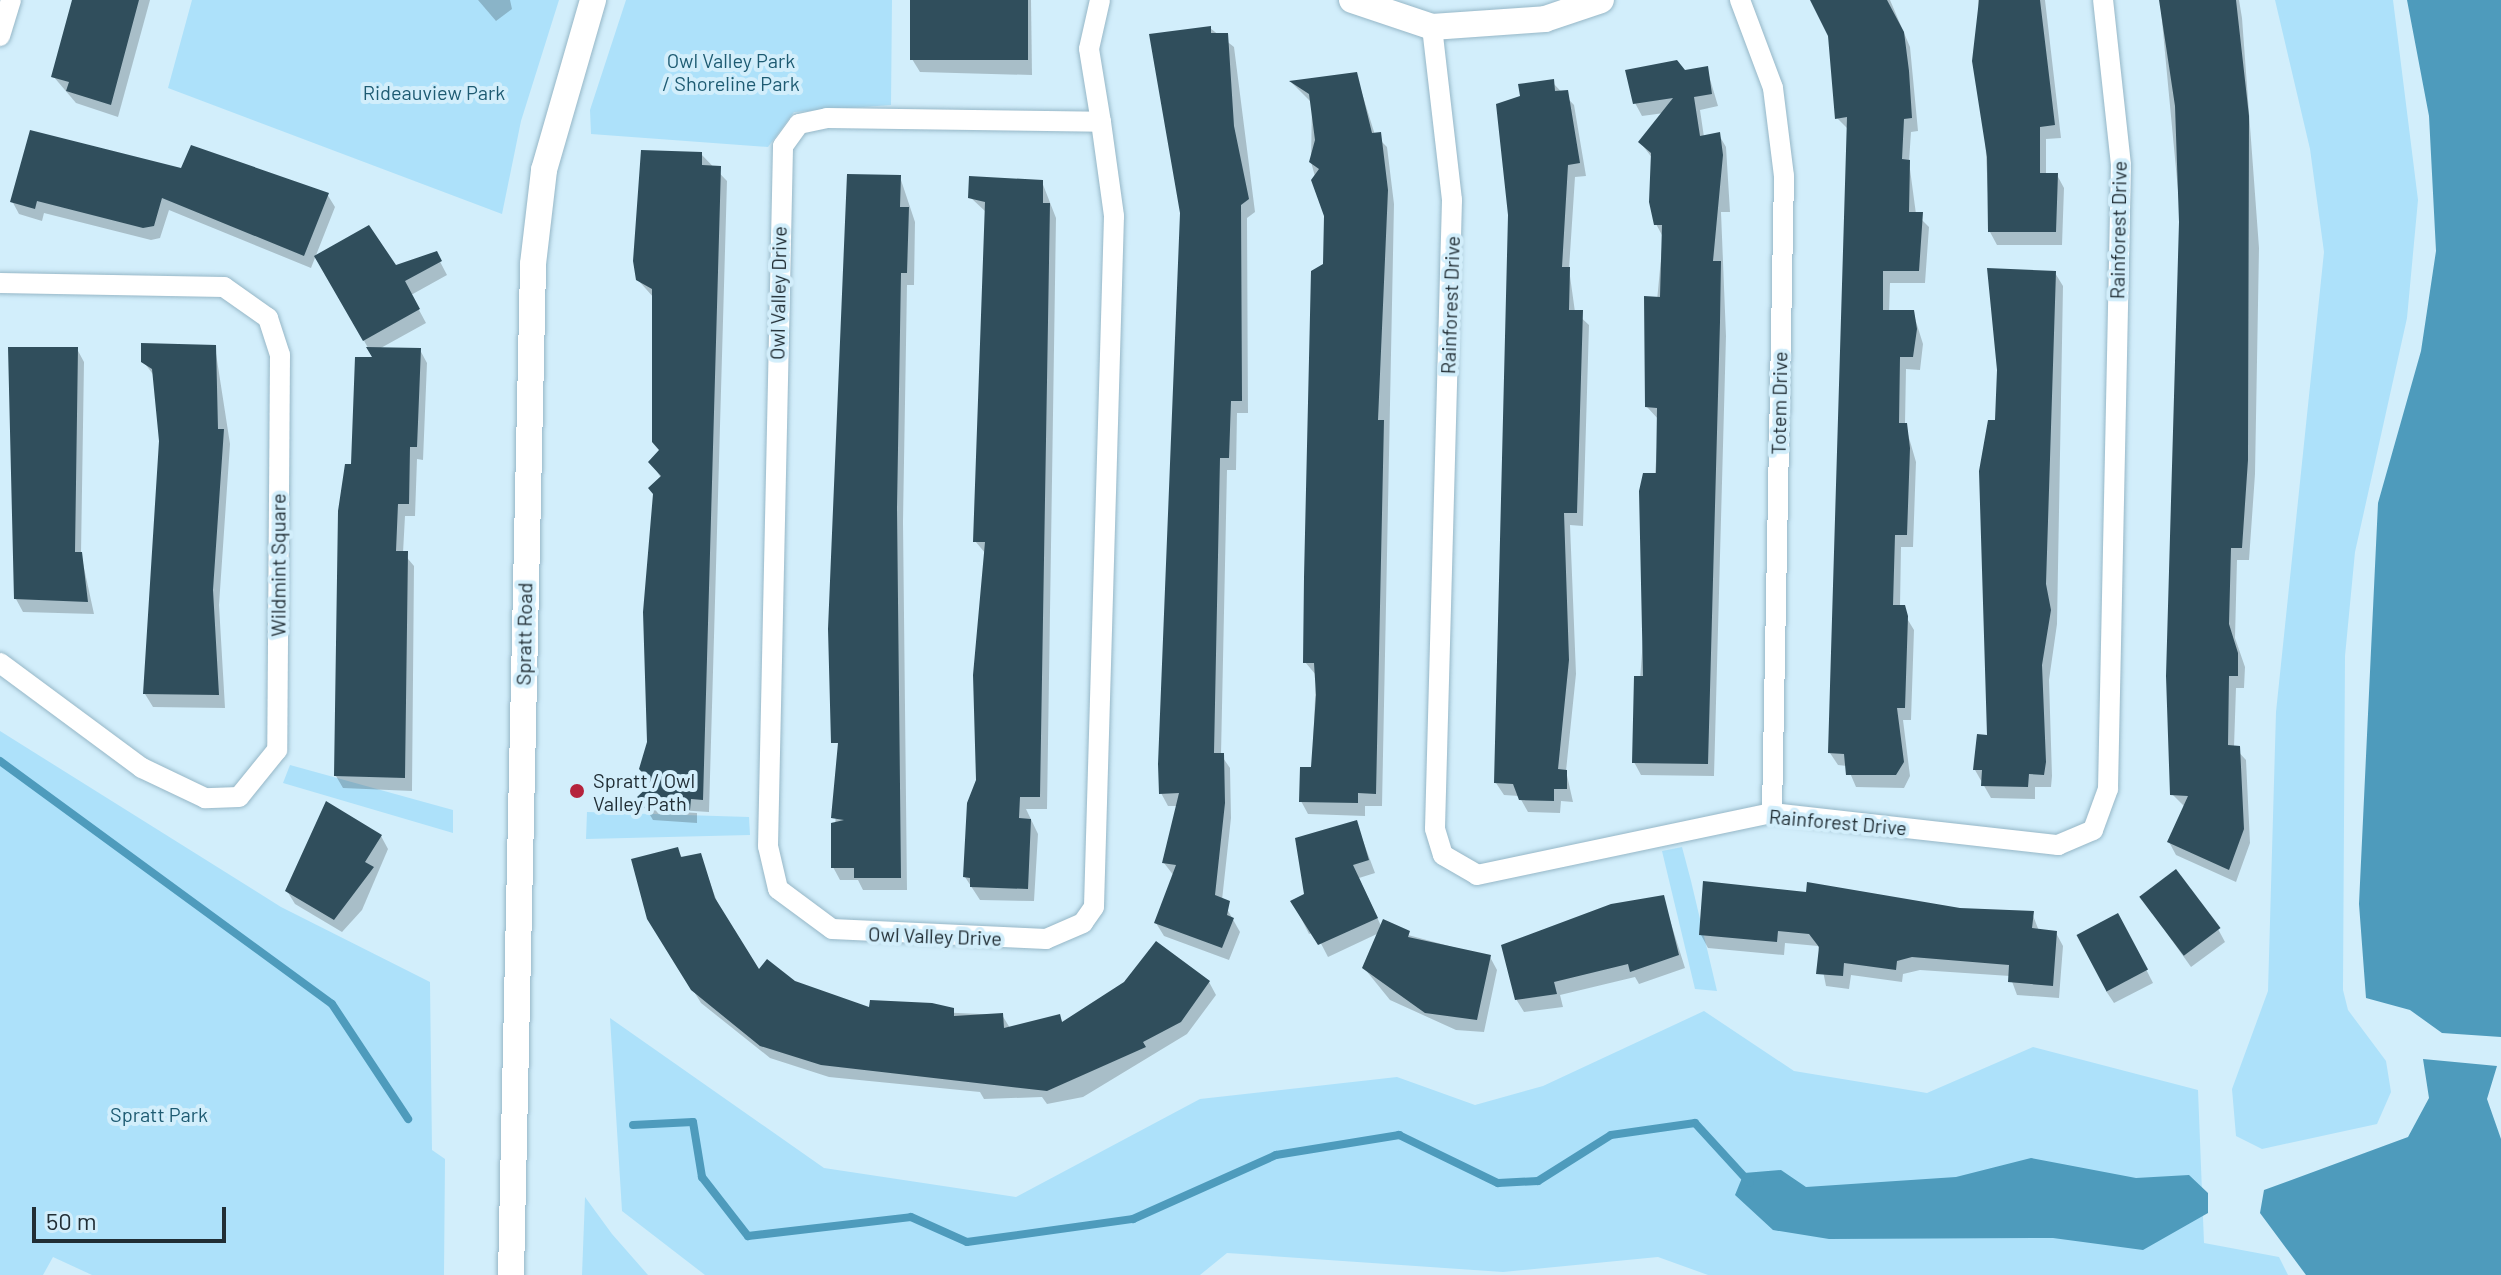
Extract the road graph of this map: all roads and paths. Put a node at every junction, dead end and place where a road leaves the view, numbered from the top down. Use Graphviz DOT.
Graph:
graph roads {
  1 [pos="11,0"];
  2 [pos="593,0"];
  3 [pos="1100,0"];
  4 [pos="1352,0"];
  5 [pos="1601,0"];
  6 [pos="1740,0"];
  7 [pos="2103,0"];
  8 [pos="1432,27"];
  9 [pos="0,36"];
  10 [pos="1101,122"];
  11 [pos="0,283"];
  12 [pos="0,663"];
  13 [pos="1772,813"];
  14 [pos="511,1275"];
  1 -- 9 [label="street"];
  2 -- 14 [label="street, Spratt Road"];
  3 -- 10 [label="street, Owl Valley Drive"];
  4 -- 8 [label="street"];
  5 -- 8 [label="street"];
  6 -- 13 [label="street, Totem Drive"];
  7 -- 13 [label="street, Rainforest Drive"];
  8 -- 13 [label="street, Rainforest Drive"];
  10 -- 10 [label="street, Owl Valley Drive"];
  11 -- 12 [label="street, Wildmint Square"];
}
